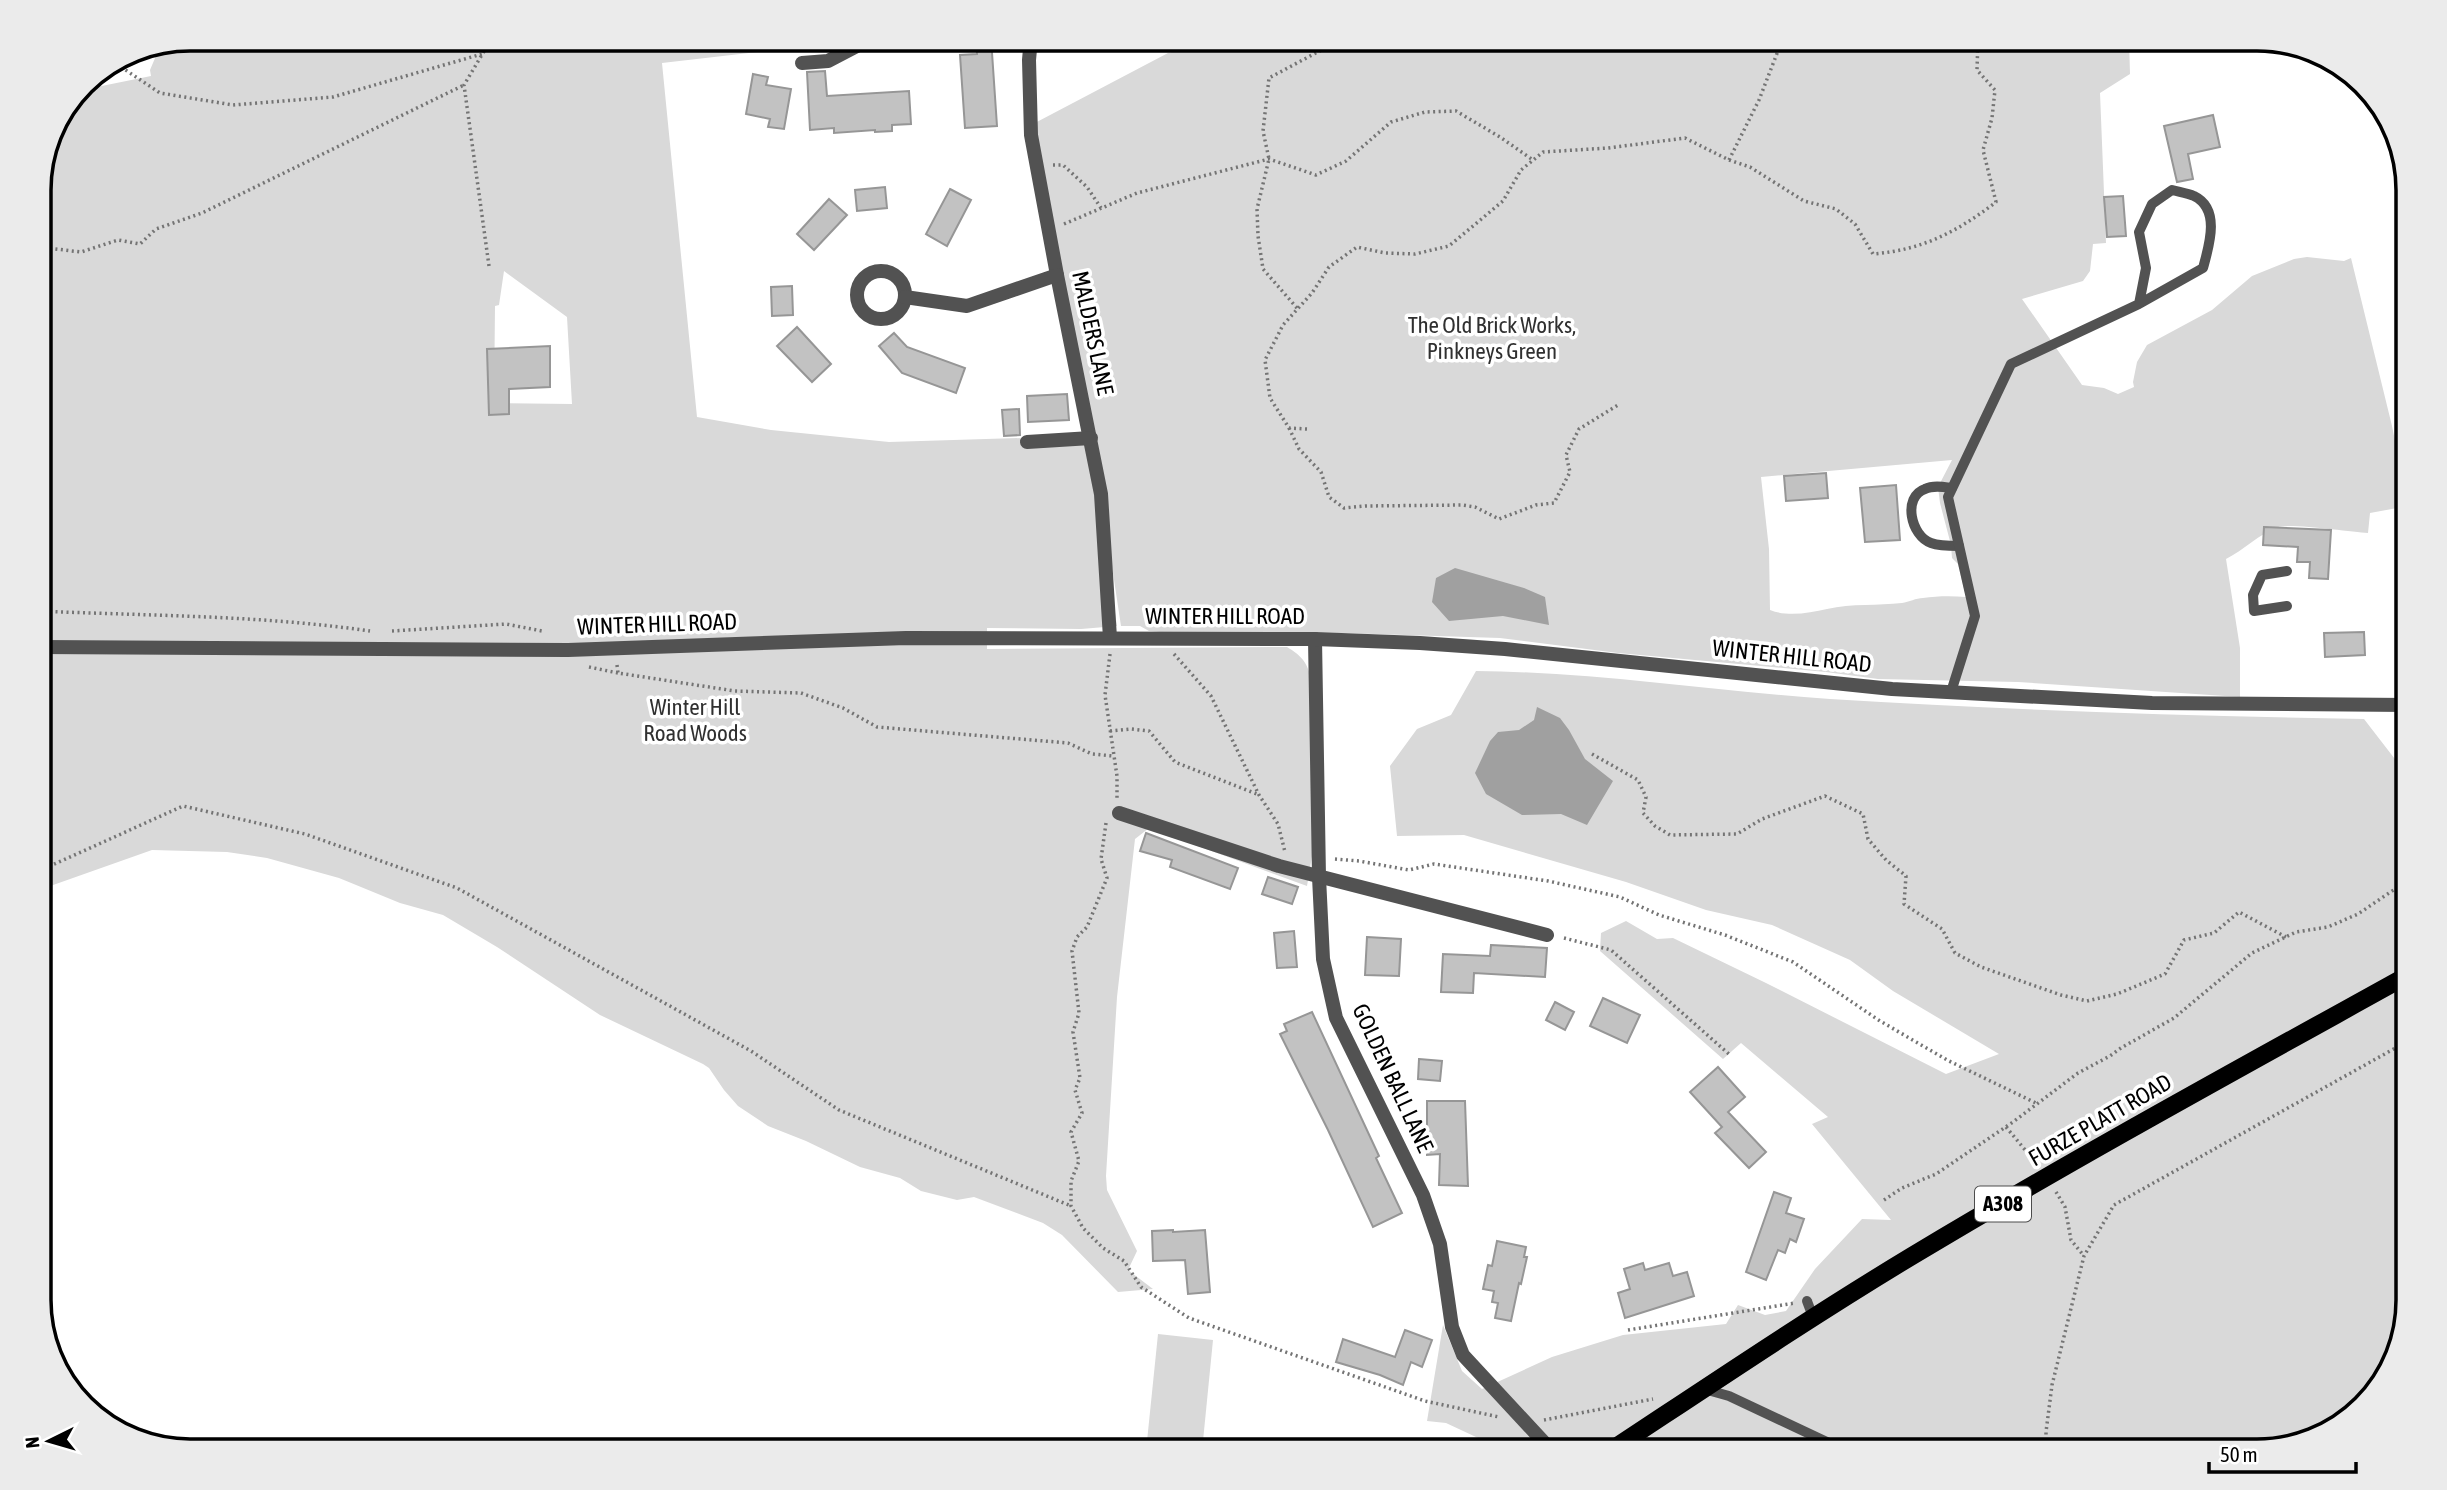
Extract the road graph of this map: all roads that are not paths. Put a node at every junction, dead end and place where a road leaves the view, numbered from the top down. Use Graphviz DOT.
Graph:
graph roads {
  1 [pos="847,51"];
  2 [pos="1030,51"];
  3 [pos="802,63"];
  4 [pos="1057,275"];
  5 [pos="905,297"];
  6 [pos="2140,304"];
  7 [pos="1091,438"];
  8 [pos="1027,442"];
  9 [pos="1952,488"];
  10 [pos="1959,546"];
  11 [pos="2287,570"];
  12 [pos="2287,606"];
  13 [pos="1111,638"];
  14 [pos="1315,639"];
  15 [pos="51,647"];
  16 [pos="1951,692"];
  17 [pos="2396,705"];
  18 [pos="1119,813"];
  19 [pos="1319,877"];
  20 [pos="1547,935"];
  21 [pos="2396,982"];
  22 [pos="1704,1390"];
  23 [pos="1541,1439"];
  24 [pos="1628,1439"];
  25 [pos="1820,1439"];
  1 -- 3 [label="street"];
  2 -- 4 [label="street, MALDERS LANE"];
  4 -- 5 [label="street"];
  4 -- 7 [label="street, MALDERS LANE"];
  6 -- 6 [label="lane"];
  6 -- 9 [label="lane"];
  7 -- 8 [label="street"];
  7 -- 13 [label="street, MALDERS LANE"];
  9 -- 10 [label="lane"];
  9 -- 10 [label="lane"];
  10 -- 16 [label="lane"];
  11 -- 12 [label="lane"];
  13 -- 14 [label="street, WINTER HILL ROAD"];
  13 -- 15 [label="street, WINTER HILL ROAD"];
  14 -- 16 [label="street, WINTER HILL ROAD"];
  14 -- 19 [label="street, GOLDEN BALL LANE"];
  16 -- 17 [label="street, WINTER HILL ROAD"];
  18 -- 19 [label="street"];
  19 -- 20 [label="street"];
  19 -- 23 [label="street, GOLDEN BALL LANE"];
  21 -- 22 [label="main road, FURZE PLATT ROAD / A308"];
  22 -- 24 [label="main road, FURZE PLATT ROAD / A308"];
  22 -- 25 [label="lane"];
}
